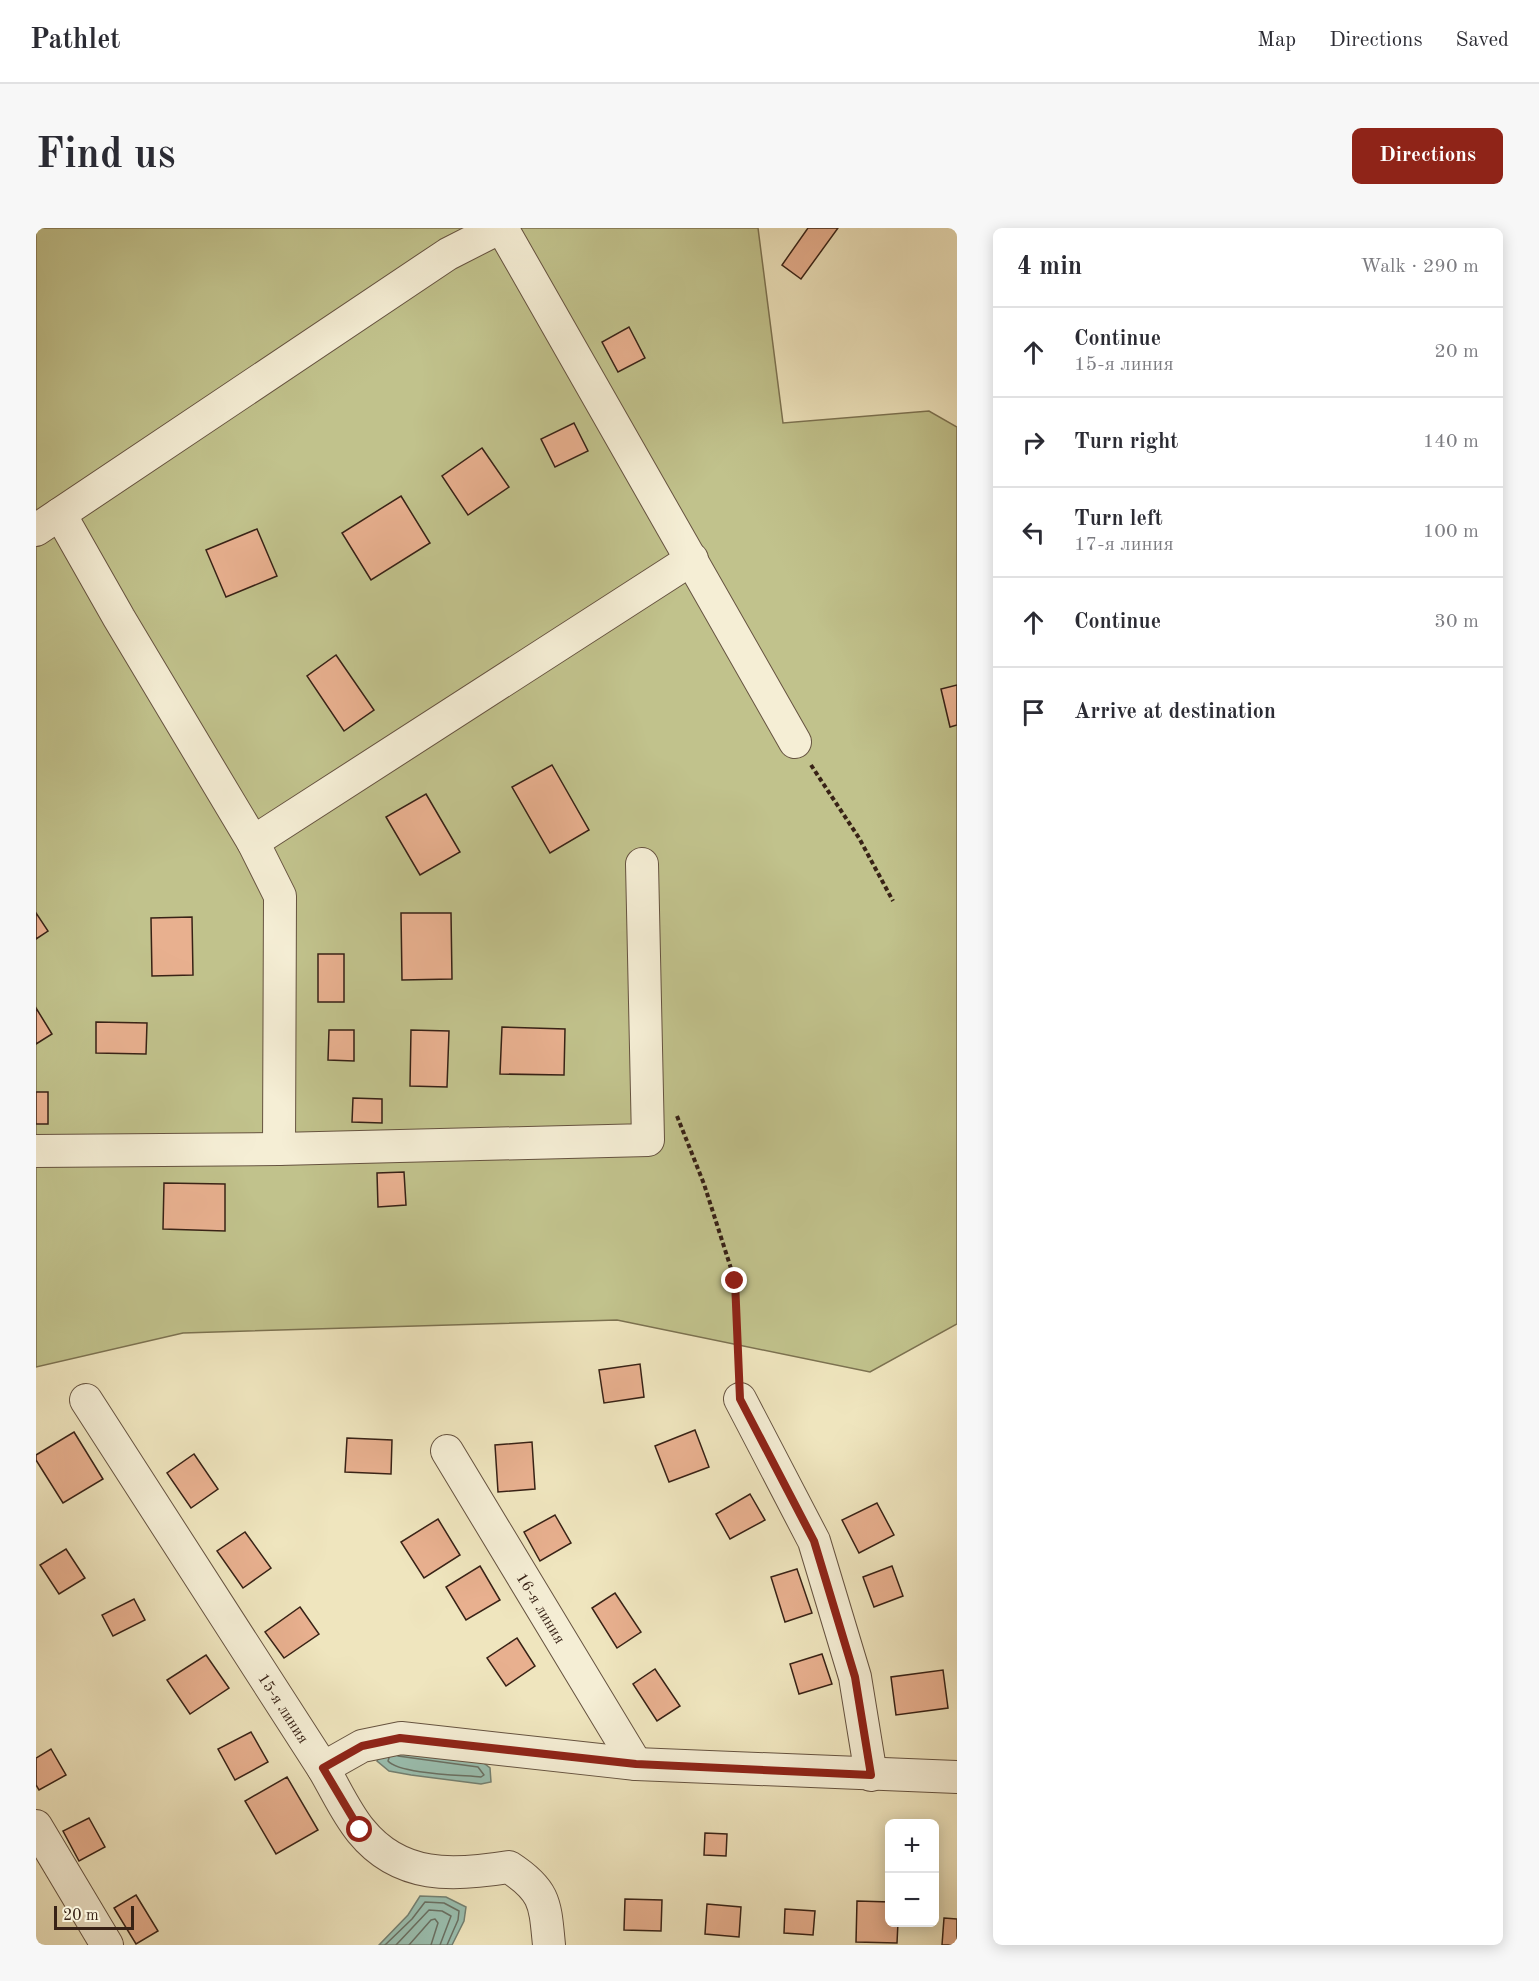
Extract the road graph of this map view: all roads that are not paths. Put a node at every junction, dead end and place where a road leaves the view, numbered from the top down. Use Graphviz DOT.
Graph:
graph roads {
  1 [pos="501,228"];
  2 [pos="48,522"];
  3 [pos="692,559"];
  4 [pos="795,742"];
  5 [pos="253,842"];
  6 [pos="642,864"];
  7 [pos="279,1149"];
  8 [pos="36,1150"];
  9 [pos="740,1399"];
  10 [pos="86,1400"];
  11 [pos="447,1451"];
  12 [pos="636,1764"];
  13 [pos="323,1768"];
  14 [pos="871,1775"];
  15 [pos="957,1777"];
  16 [pos="36,1826"];
  17 [pos="107,1945"];
  18 [pos="549,1945"];
  1 -- 2 [label="street"];
  1 -- 3 [label="street"];
  2 -- 5 [label="street"];
  3 -- 4 [label="street"];
  3 -- 5 [label="street"];
  5 -- 7 [label="street"];
  6 -- 7 [label="street"];
  7 -- 8 [label="street"];
  9 -- 14 [label="street"];
  10 -- 13 [label="street, 15-я линия"];
  11 -- 12 [label="street, 16-я линия"];
  12 -- 13 [label="street"];
  12 -- 14 [label="street"];
  13 -- 18 [label="street, 15-я линия"];
  14 -- 15 [label="street"];
  16 -- 17 [label="street"];
}
